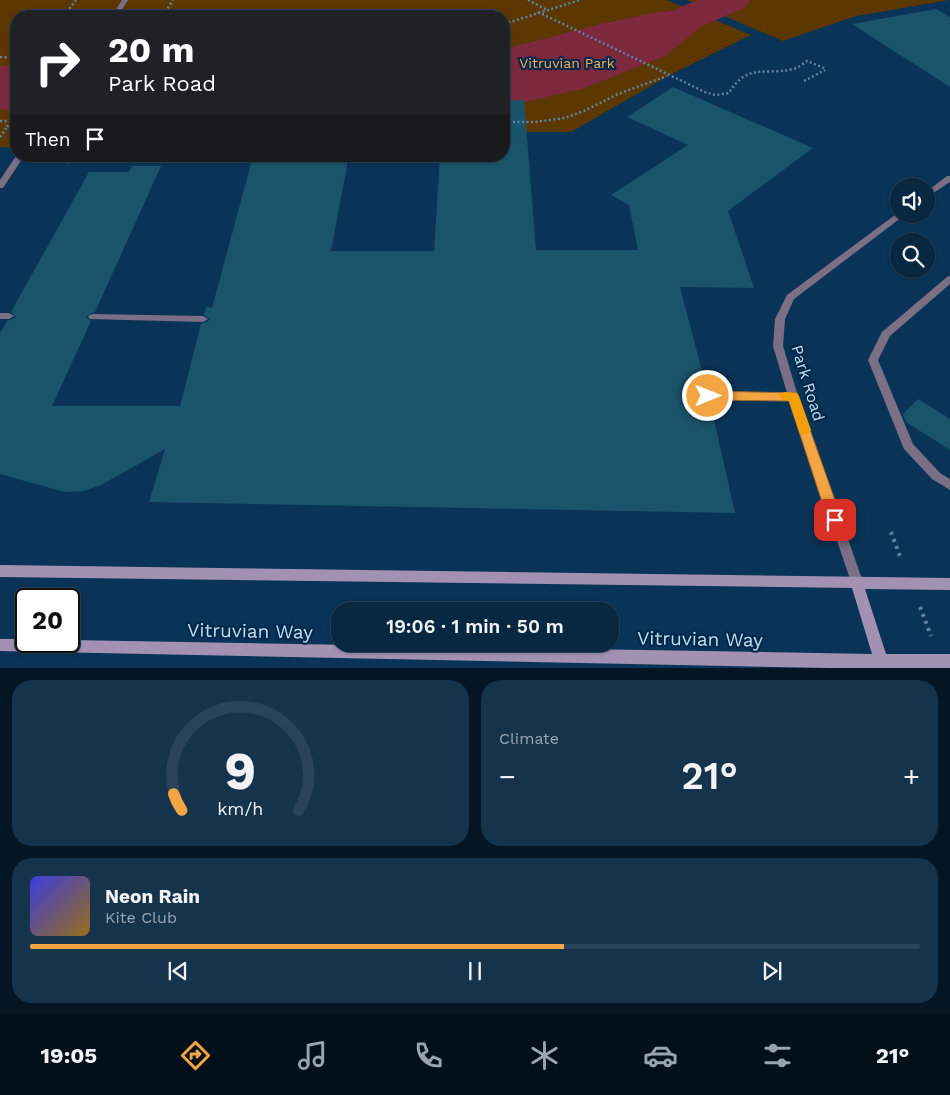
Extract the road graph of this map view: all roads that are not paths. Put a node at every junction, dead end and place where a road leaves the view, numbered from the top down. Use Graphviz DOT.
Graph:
graph roads {
  1 [pos="16,162"];
  2 [pos="950,178"];
  3 [pos="0,186"];
  4 [pos="935,189"];
  5 [pos="890,223"];
  6 [pos="950,279"];
  7 [pos="93,317"];
  8 [pos="203,319"];
  9 [pos="708,396"];
  10 [pos="793,396"];
  11 [pos="950,485"];
  12 [pos="0,571"];
  13 [pos="857,582"];
  14 [pos="950,584"];
  15 [pos="0,645"];
  16 [pos="950,661"];
  17 [pos="882,664"];
  1 -- 3 [label="street"];
  2 -- 4 [label="street"];
  5 -- 10 [label="street, Park Road"];
  6 -- 11 [label="street"];
  7 -- 8 [label="street"];
  9 -- 10 [label="street"];
  10 -- 13 [label="street, Park Road"];
  12 -- 13 [label="main road"];
  13 -- 14 [label="main road"];
  13 -- 17 [label="main road"];
  15 -- 17 [label="main road, Vitruvian Way"];
  16 -- 17 [label="main road, Vitruvian Way"];
}
